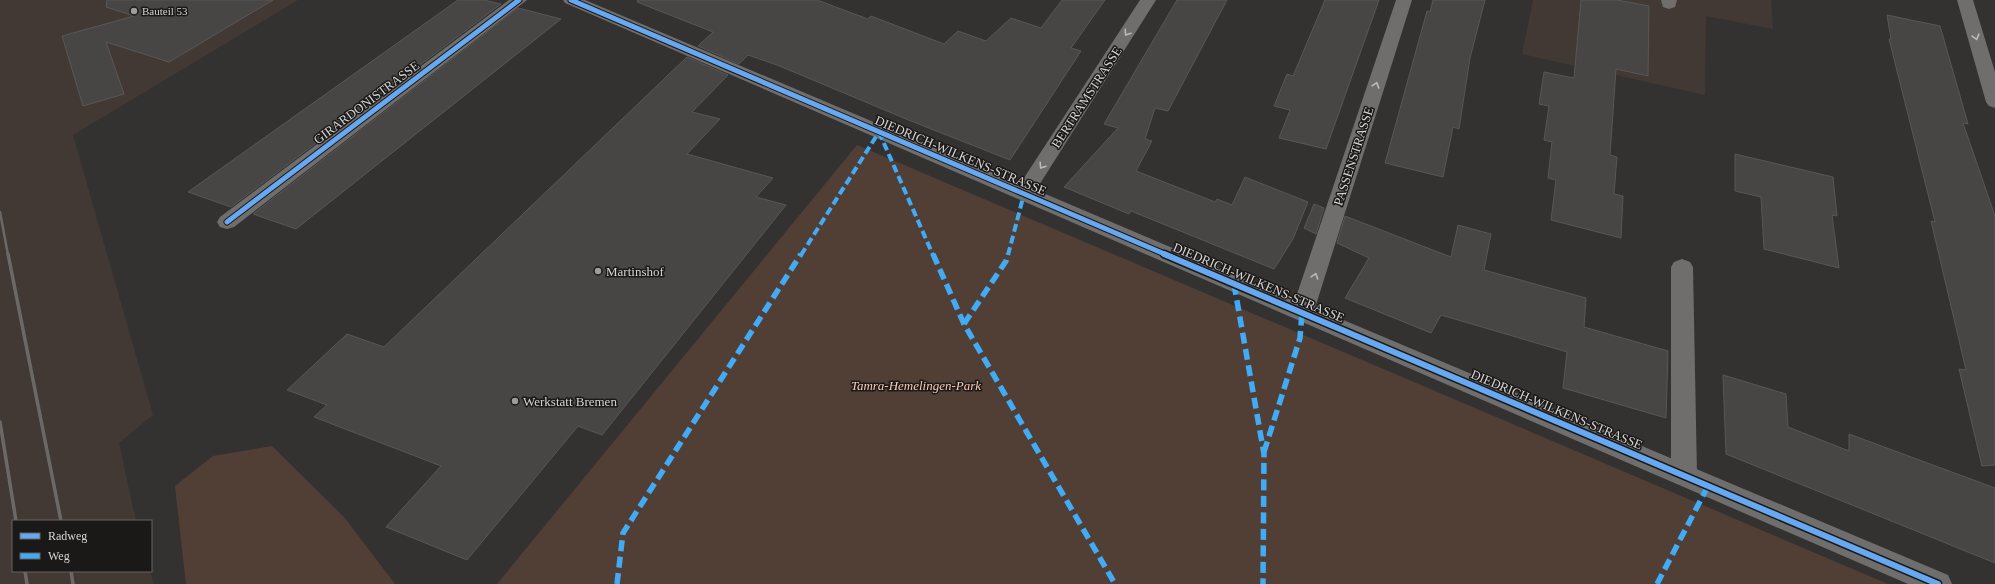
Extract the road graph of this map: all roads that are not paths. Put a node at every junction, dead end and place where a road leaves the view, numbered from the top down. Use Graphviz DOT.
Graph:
graph roads {
  1 [pos="519,0"];
  2 [pos="571,0"];
  3 [pos="1148,0"];
  4 [pos="1404,0"];
  5 [pos="1965,0"];
  6 [pos="1995,102"];
  7 [pos="1024,194"];
  8 [pos="226,222"];
  9 [pos="1682,267"];
  10 [pos="1302,313"];
  11 [pos="1684,475"];
  12 [pos="1938,584"];
  1 -- 8 [label="street, GIRARDONISTRASSE"];
  2 -- 7 [label="street, DIEDRICH-WILKENS-STRASSE"];
  3 -- 7 [label="street, BERTRAMSTRASSE, one-way"];
  10 -- 4 [label="street, PASSENSTRASSE, one-way"];
  5 -- 6 [label="street, one-way"];
  7 -- 10 [label="street, DIEDRICH-WILKENS-STRASSE"];
  9 -- 11 [label="street"];
  10 -- 11 [label="street, DIEDRICH-WILKENS-STRASSE"];
  11 -- 12 [label="street, DIEDRICH-WILKENS-STRASSE"];
}
